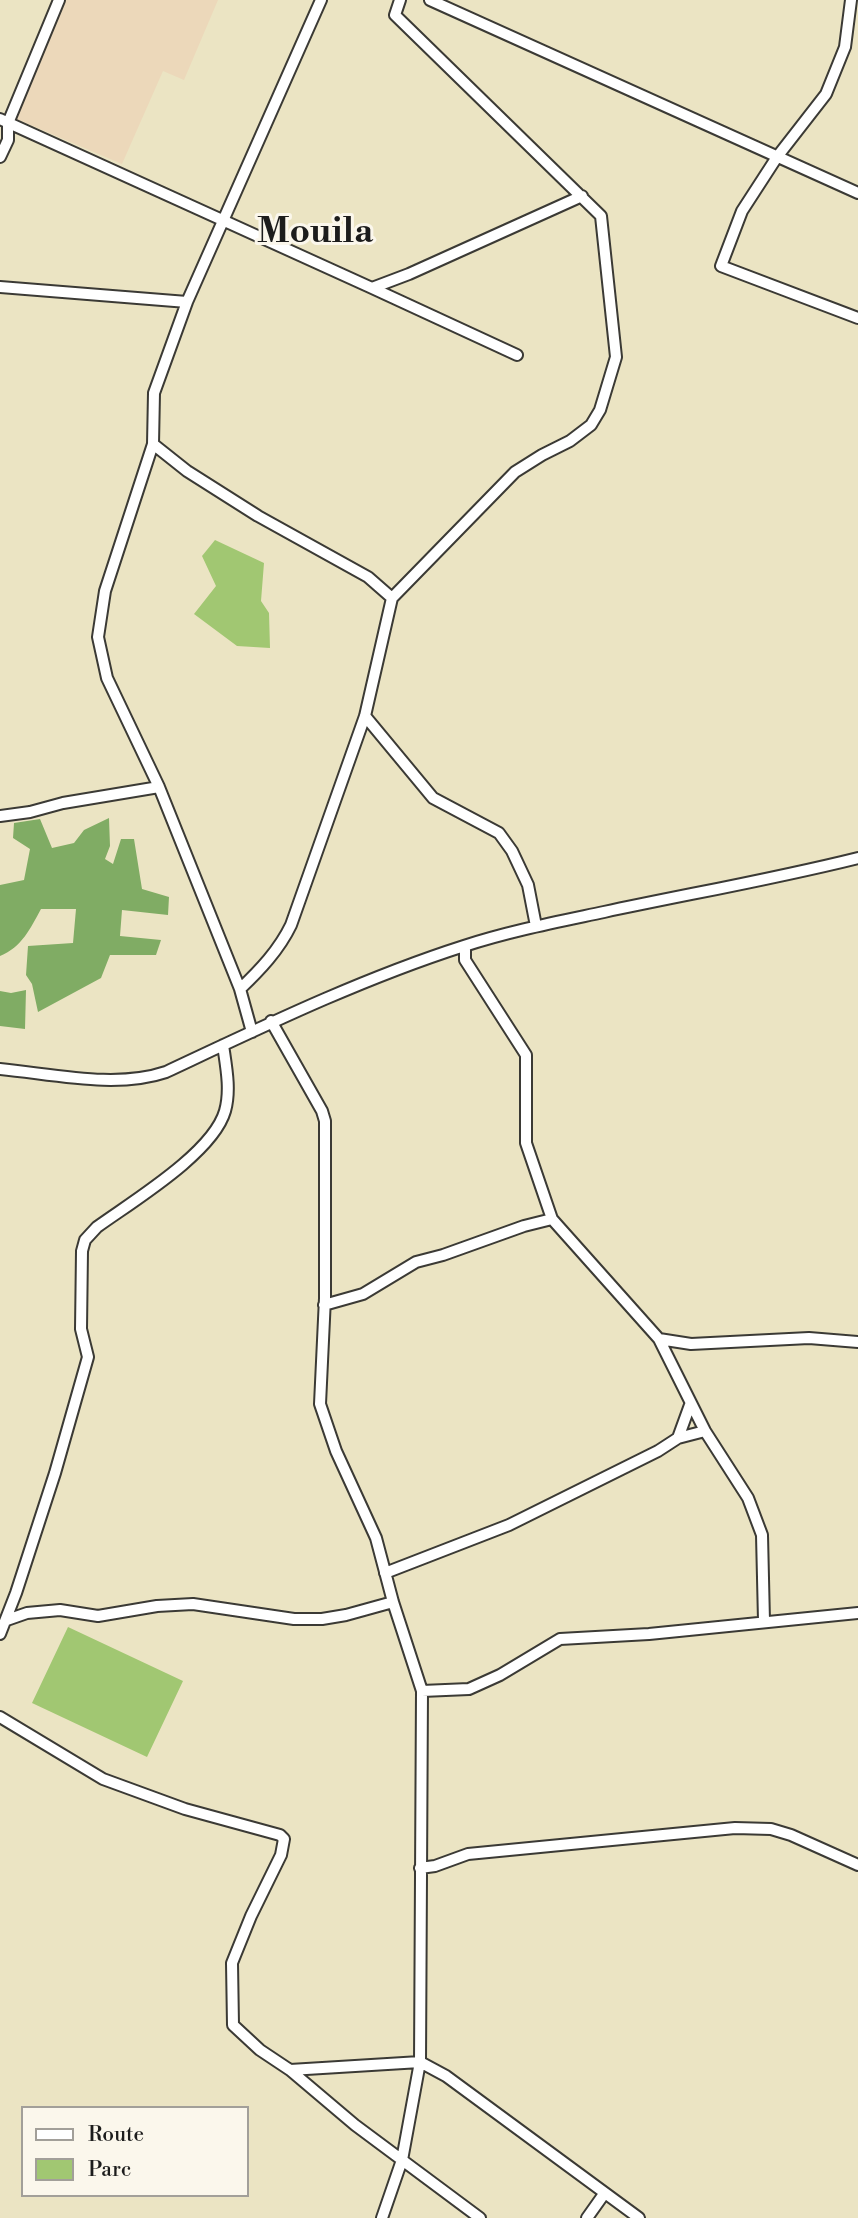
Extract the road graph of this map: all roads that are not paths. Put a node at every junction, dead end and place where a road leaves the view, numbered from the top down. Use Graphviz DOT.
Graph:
graph roads {
  1 [pos="59,0"];
  2 [pos="321,0"];
  3 [pos="400,0"];
  4 [pos="430,0"];
  5 [pos="851,0"];
  6 [pos="4,121"];
  7 [pos="0,158"];
  8 [pos="777,158"];
  9 [pos="858,193"];
  10 [pos="582,196"];
  11 [pos="224,220"];
  12 [pos="0,287"];
  13 [pos="372,288"];
  14 [pos="187,302"];
  15 [pos="858,318"];
  16 [pos="517,355"];
  17 [pos="153,443"];
  18 [pos="393,598"];
  19 [pos="365,716"];
  20 [pos="159,787"];
  21 [pos="0,816"];
  22 [pos="858,858"];
  23 [pos="536,926"];
  24 [pos="465,946"];
  25 [pos="240,989"];
  26 [pos="271,1021"];
  27 [pos="252,1032"];
  28 [pos="223,1045"];
  29 [pos="0,1069"];
  30 [pos="552,1219"];
  31 [pos="324,1305"];
  32 [pos="659,1339"];
  33 [pos="858,1342"];
  34 [pos="690,1405"];
  35 [pos="705,1431"];
  36 [pos="678,1438"];
  37 [pos="385,1573"];
  38 [pos="393,1602"];
  39 [pos="858,1613"];
  40 [pos="6,1620"];
  41 [pos="764,1621"];
  42 [pos="0,1634"];
  43 [pos="422,1691"];
  44 [pos="0,1717"];
  45 [pos="858,1866"];
  46 [pos="420,1868"];
  47 [pos="419,2062"];
  48 [pos="290,2070"];
  49 [pos="402,2160"];
  50 [pos="604,2194"];
  51 [pos="382,2218"];
  52 [pos="480,2218"];
  53 [pos="587,2218"];
  54 [pos="639,2218"];
  1 -- 6 [label="street"];
  2 -- 11 [label="street"];
  3 -- 10 [label="street"];
  4 -- 8 [label="street"];
  5 -- 8 [label="street"];
  6 -- 7 [label="street"];
  6 -- 11 [label="street"];
  8 -- 9 [label="street"];
  8 -- 15 [label="street"];
  10 -- 13 [label="street"];
  10 -- 18 [label="street"];
  11 -- 13 [label="street"];
  11 -- 14 [label="street"];
  12 -- 14 [label="street"];
  13 -- 16 [label="street"];
  14 -- 17 [label="street"];
  17 -- 18 [label="street"];
  17 -- 20 [label="street"];
  18 -- 19 [label="street"];
  19 -- 23 [label="street"];
  19 -- 25 [label="street"];
  20 -- 21 [label="street"];
  20 -- 25 [label="street"];
  22 -- 23 [label="street"];
  23 -- 24 [label="street"];
  24 -- 26 [label="street"];
  24 -- 30 [label="street"];
  25 -- 27 [label="street"];
  26 -- 27 [label="street"];
  26 -- 31 [label="street"];
  27 -- 28 [label="street"];
  28 -- 29 [label="street"];
  28 -- 40 [label="street"];
  30 -- 31 [label="street"];
  30 -- 32 [label="street"];
  31 -- 37 [label="street"];
  32 -- 33 [label="street"];
  32 -- 34 [label="street"];
  34 -- 35 [label="street"];
  34 -- 36 [label="street"];
  35 -- 36 [label="street"];
  35 -- 41 [label="street"];
  36 -- 37 [label="street"];
  37 -- 38 [label="street"];
  38 -- 40 [label="street"];
  38 -- 43 [label="street"];
  39 -- 41 [label="street"];
  40 -- 42 [label="street"];
  41 -- 43 [label="street"];
  43 -- 46 [label="street"];
  44 -- 48 [label="street"];
  45 -- 46 [label="street"];
  46 -- 47 [label="street"];
  47 -- 48 [label="street"];
  47 -- 49 [label="street"];
  47 -- 50 [label="street"];
  48 -- 49 [label="street"];
  49 -- 51 [label="street"];
  49 -- 52 [label="street"];
  50 -- 53 [label="street"];
  50 -- 54 [label="street"];
}
